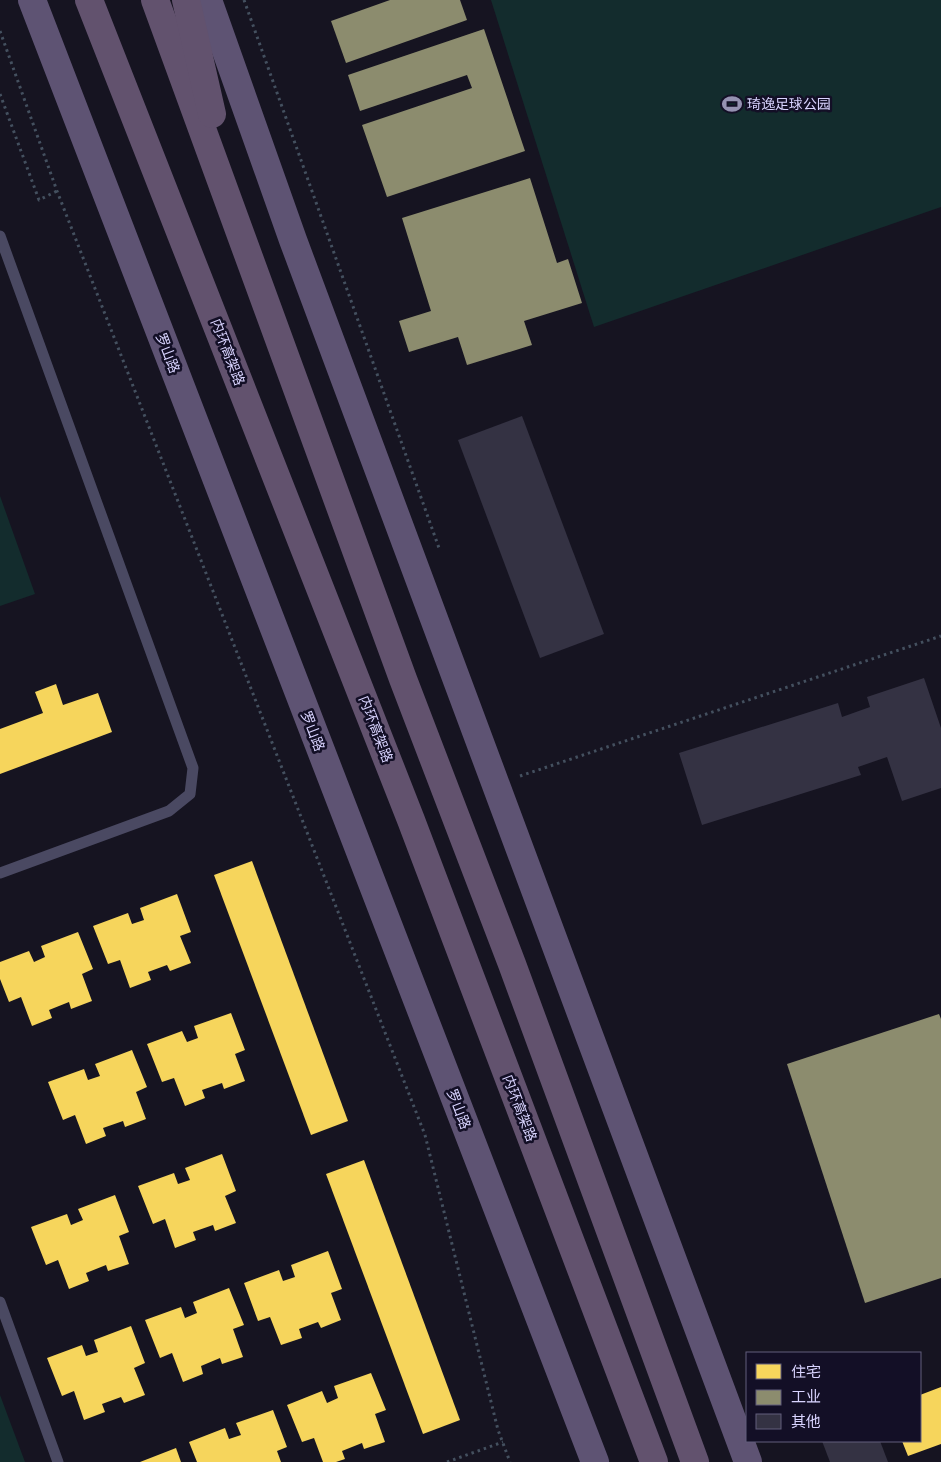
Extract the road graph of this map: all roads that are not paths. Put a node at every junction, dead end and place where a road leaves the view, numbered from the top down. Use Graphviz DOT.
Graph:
graph roads {
  1 [pos="32,0"];
  2 [pos="89,0"];
  3 [pos="155,0"];
  4 [pos="186,0"];
  5 [pos="208,0"];
  6 [pos="236,221"];
  7 [pos="0,236"];
  8 [pos="0,873"];
  9 [pos="0,1302"];
  10 [pos="58,1462"];
  11 [pos="595,1462"];
  12 [pos="654,1462"];
  13 [pos="695,1462"];
  14 [pos="748,1462"];
  1 -- 11 [label="main road, 罗山路"];
  2 -- 12 [label="highway, 内环高架路"];
  3 -- 6 [label="highway"];
  4 -- 6 [label="highway"];
  5 -- 14 [label="main road"];
  6 -- 13 [label="highway"];
  7 -- 8 [label="lane"];
  9 -- 10 [label="lane"];
}
